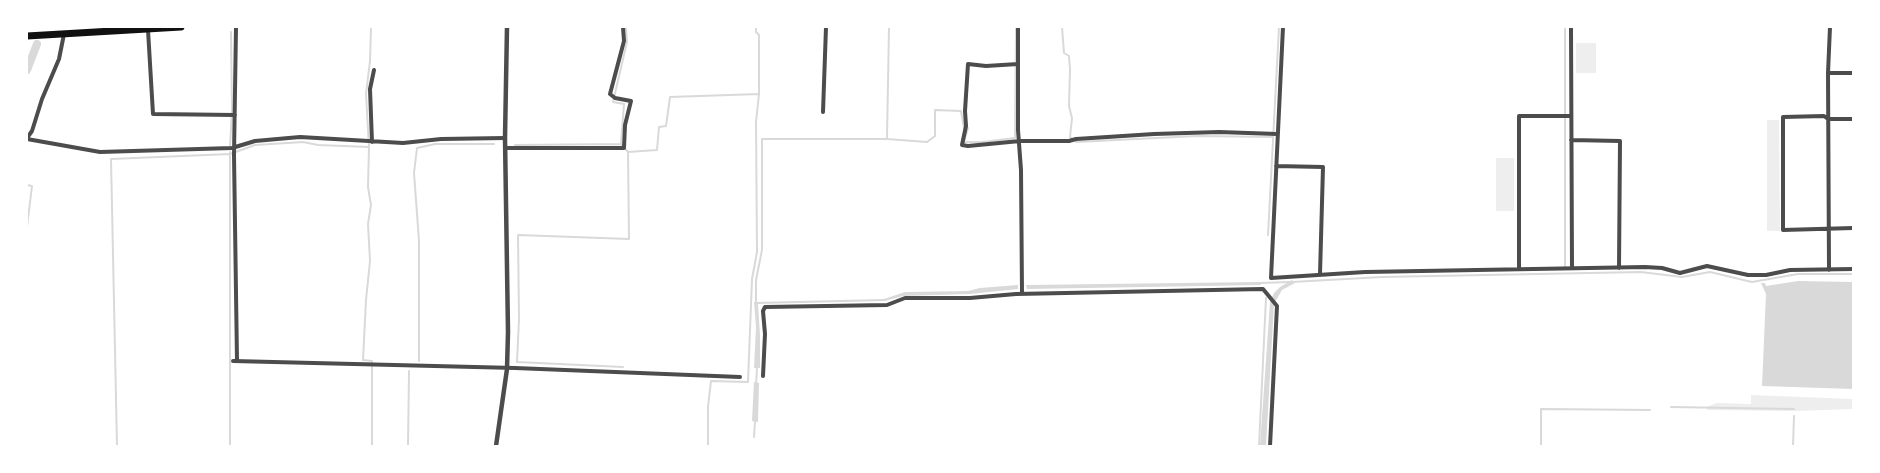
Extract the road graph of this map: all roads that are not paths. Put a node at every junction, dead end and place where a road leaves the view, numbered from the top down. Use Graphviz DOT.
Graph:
graph roads {
  1 [pos="181,27"];
  2 [pos="236,27"];
  3 [pos="507,27"];
  4 [pos="623,27"];
  5 [pos="826,27"];
  6 [pos="1018,27"];
  7 [pos="1282,27"];
  8 [pos="1571,27"];
  9 [pos="1830,27"];
  10 [pos="148,29"];
  11 [pos="64,34"];
  12 [pos="27,36"];
  13 [pos="1015,64"];
  14 [pos="374,70"];
  15 [pos="1828,73"];
  16 [pos="1853,73"];
  17 [pos="823,112"];
  18 [pos="236,115"];
  19 [pos="1567,116"];
  20 [pos="1828,119"];
  21 [pos="1853,119"];
  22 [pos="1277,134"];
  23 [pos="505,138"];
  24 [pos="27,139"];
  25 [pos="1571,140"];
  26 [pos="370,141"];
  27 [pos="1020,141"];
  28 [pos="505,148"];
  29 [pos="232,150"];
  30 [pos="1276,166"];
  31 [pos="1853,228"];
  32 [pos="1828,229"];
  33 [pos="1571,268"];
  34 [pos="1619,268"];
  35 [pos="1853,268"];
  36 [pos="1519,269"];
  37 [pos="1829,270"];
  38 [pos="1320,274"];
  39 [pos="1022,289"];
  40 [pos="507,369"];
  41 [pos="763,376"];
  42 [pos="740,377"];
  43 [pos="496,446"];
  44 [pos="1270,446"];
  1 -- 10 [label="highway"];
  2 -- 18 [label="street"];
  3 -- 23 [label="street"];
  4 -- 28 [label="street"];
  5 -- 17 [label="street"];
  6 -- 13 [label="street"];
  7 -- 22 [label="street"];
  8 -- 19 [label="street"];
  9 -- 15 [label="street"];
  10 -- 11 [label="highway"];
  10 -- 18 [label="street"];
  11 -- 12 [label="highway"];
  11 -- 24 [label="street"];
  13 -- 27 [label="street"];
  13 -- 27 [label="street"];
  14 -- 26 [label="street"];
  15 -- 16 [label="street"];
  15 -- 20 [label="street"];
  18 -- 29 [label="street"];
  19 -- 25 [label="street"];
  19 -- 36 [label="street"];
  20 -- 21 [label="street"];
  20 -- 32 [label="street"];
  20 -- 32 [label="street"];
  22 -- 27 [label="street"];
  22 -- 30 [label="street"];
  23 -- 26 [label="street"];
  23 -- 28 [label="street"];
  24 -- 29 [label="street"];
  25 -- 33 [label="street"];
  25 -- 34 [label="street"];
  26 -- 29 [label="street"];
  27 -- 39 [label="street"];
  28 -- 40 [label="street"];
  29 -- 40 [label="street"];
  30 -- 38 [label="street"];
  30 -- 38 [label="street"];
  31 -- 32 [label="street"];
  32 -- 37 [label="street"];
  33 -- 34 [label="street"];
  33 -- 36 [label="street"];
  34 -- 37 [label="street"];
  35 -- 37 [label="street"];
  36 -- 38 [label="street"];
  39 -- 41 [label="street"];
  39 -- 44 [label="street"];
  40 -- 42 [label="street"];
  40 -- 43 [label="street"];
}
